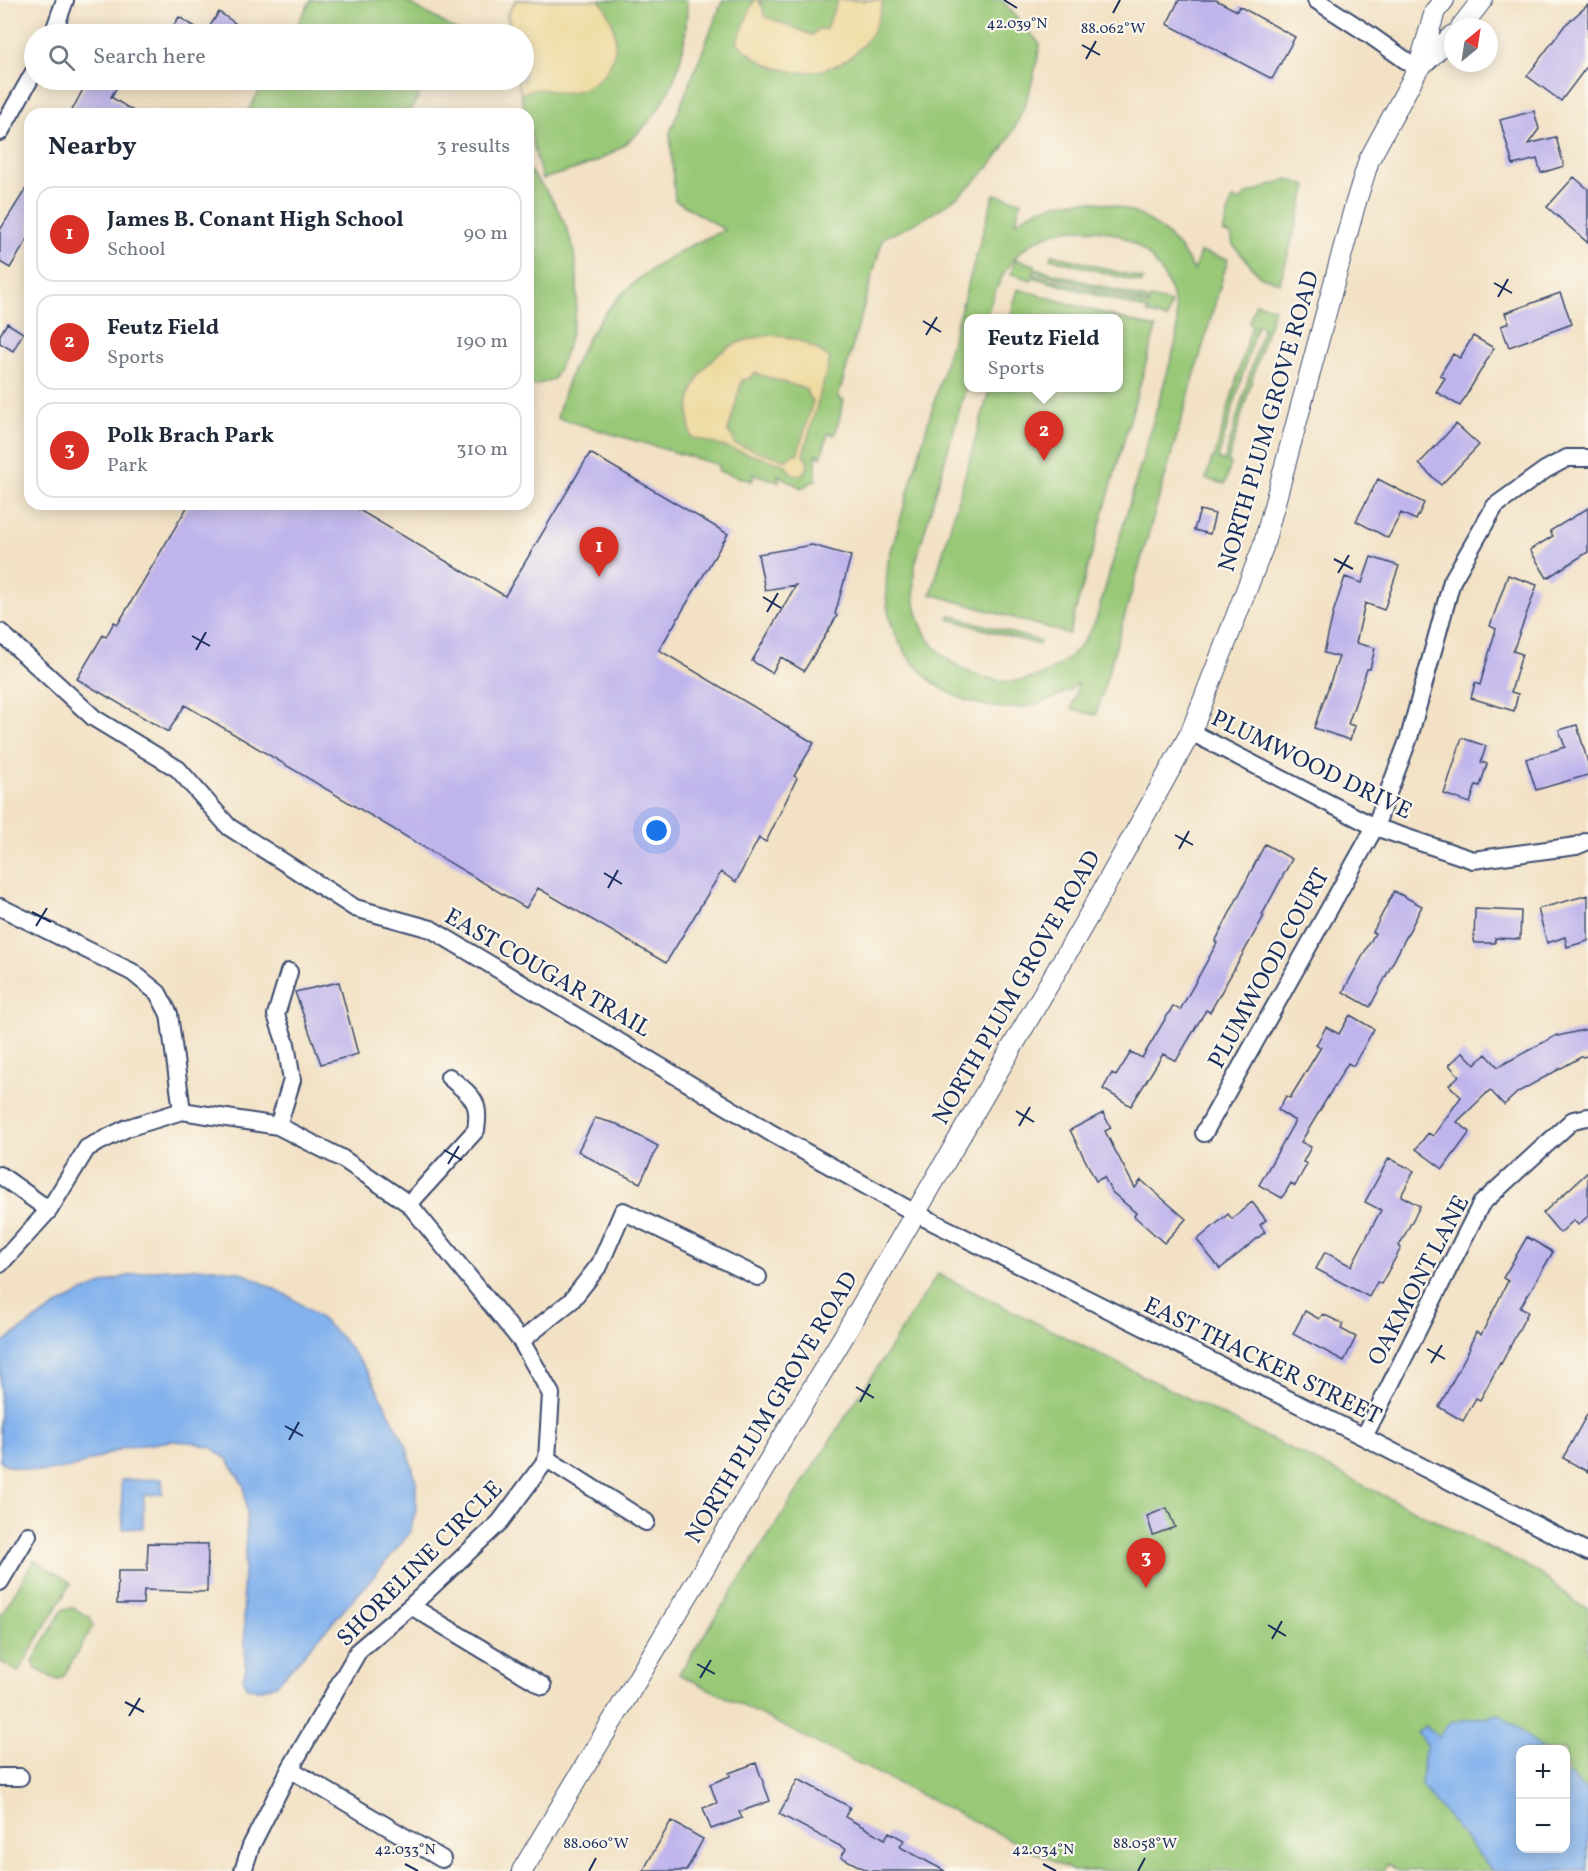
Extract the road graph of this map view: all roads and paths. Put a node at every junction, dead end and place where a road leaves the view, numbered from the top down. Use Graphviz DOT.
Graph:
graph roads {
  1 [pos="66,0"];
  2 [pos="1316,0"];
  3 [pos="1444,0"];
  4 [pos="1482,0"];
  5 [pos="1468,18"];
  6 [pos="56,24"];
  7 [pos="1444,44"];
  8 [pos="1418,69"];
  9 [pos="24,90"];
  10 [pos="0,132"];
  11 [pos="1588,458"];
  12 [pos="0,632"];
  13 [pos="1191,732"];
  14 [pos="1375,827"];
  15 [pos="1588,841"];
  16 [pos="0,907"];
  17 [pos="289,972"];
  18 [pos="449,1077"];
  19 [pos="182,1112"];
  20 [pos="1588,1117"];
  21 [pos="278,1126"];
  22 [pos="1204,1133"];
  23 [pos="0,1175"];
  24 [pos="410,1204"];
  25 [pos="49,1210"];
  26 [pos="915,1213"];
  27 [pos="0,1264"];
  28 [pos="758,1277"];
  29 [pos="521,1341"];
  30 [pos="1364,1437"];
  31 [pos="547,1459"];
  32 [pos="646,1522"];
  33 [pos="28,1535"];
  34 [pos="1588,1552"];
  35 [pos="0,1582"];
  36 [pos="411,1606"];
  37 [pos="543,1686"];
  38 [pos="290,1769"];
  39 [pos="0,1777"];
  40 [pos="20,1777"];
  41 [pos="442,1859"];
  42 [pos="243,1871"];
  43 [pos="522,1871"];
  1 -- 6 [label="street"];
  2 -- 8 [label="street"];
  3 -- 8 [label="street, NORTH PLUM GROVE ROAD"];
  4 -- 5 [label="street"];
  7 -- 8 [label="street, NORTH PLUM GROVE ROAD"];
  8 -- 13 [label="street, NORTH PLUM GROVE ROAD"];
  9 -- 10 [label="street"];
  11 -- 14 [label="street, PLUMWOOD COURT"];
  12 -- 26 [label="street, EAST COUGAR TRAIL"];
  13 -- 14 [label="street, PLUMWOOD DRIVE"];
  13 -- 26 [label="street, NORTH PLUM GROVE ROAD"];
  14 -- 15 [label="street, PLUMWOOD DRIVE"];
  14 -- 22 [label="street, PLUMWOOD COURT"];
  16 -- 19 [label="street"];
  17 -- 21 [label="street"];
  18 -- 24 [label="street"];
  19 -- 21 [label="street"];
  19 -- 25 [label="street"];
  20 -- 30 [label="street, OAKMONT LANE"];
  21 -- 24 [label="street"];
  23 -- 25 [label="street"];
  24 -- 29 [label="street"];
  25 -- 27 [label="street"];
  26 -- 30 [label="street, EAST THACKER STREET"];
  26 -- 43 [label="street, NORTH PLUM GROVE ROAD"];
  28 -- 29 [label="street"];
  29 -- 31 [label="street"];
  30 -- 34 [label="street, EAST THACKER STREET"];
  31 -- 32 [label="street"];
  31 -- 36 [label="street, SHORELINE CIRCLE"];
  33 -- 35 [label="street"];
  36 -- 37 [label="street"];
  36 -- 38 [label="street, SHORELINE CIRCLE"];
  38 -- 41 [label="street"];
  38 -- 42 [label="street, SHORELINE CIRCLE"];
  39 -- 40 [label="street"];
}
